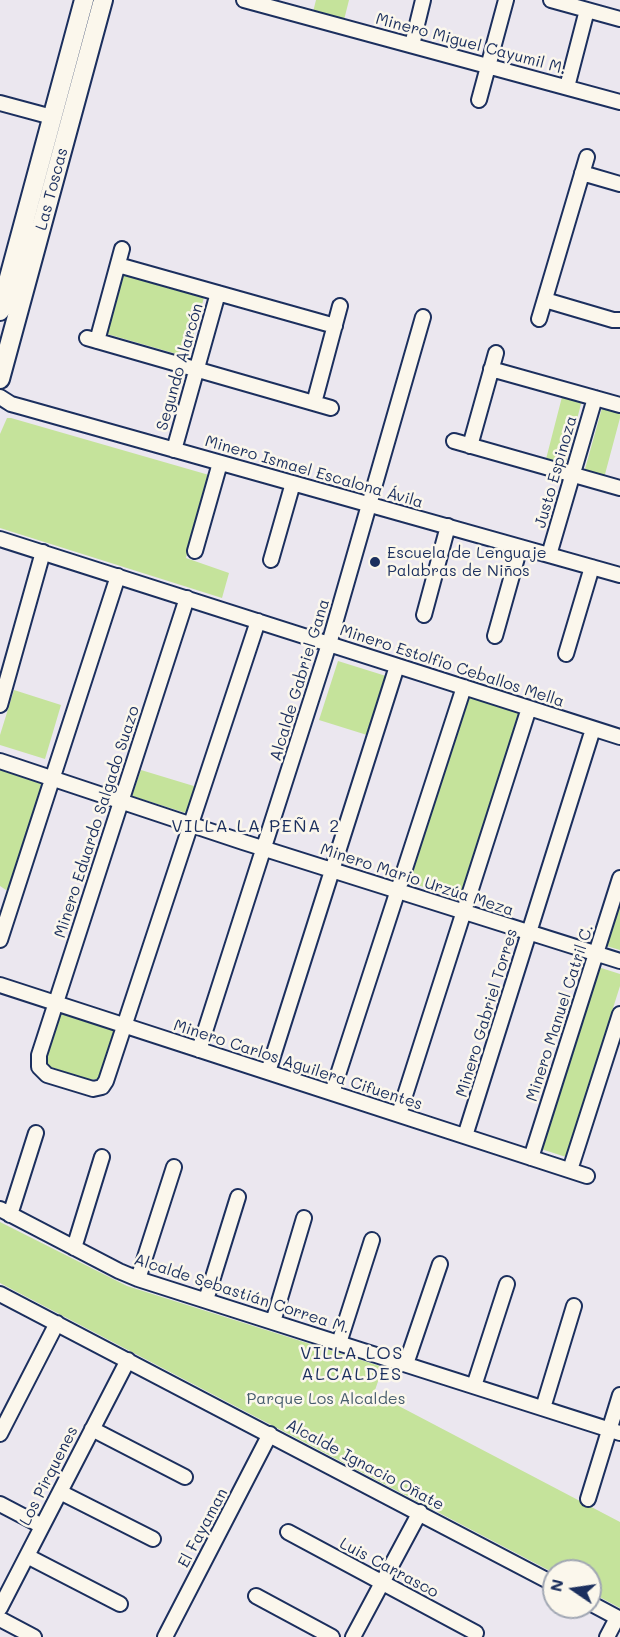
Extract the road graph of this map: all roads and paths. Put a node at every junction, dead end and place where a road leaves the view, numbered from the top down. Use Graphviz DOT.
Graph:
graph roads {
  1 [pos="84,0"];
  2 [pos="103,0"];
  3 [pos="244,0"];
  4 [pos="300,0"];
  5 [pos="423,0"];
  6 [pos="506,0"];
  7 [pos="551,0"];
  8 [pos="587,10"];
  9 [pos="296,14"];
  10 [pos="620,19"];
  11 [pos="412,45"];
  12 [pos="488,66"];
  13 [pos="567,87"];
  14 [pos="479,100"];
  15 [pos="620,102"];
  16 [pos="0,103"];
  17 [pos="52,117"];
  18 [pos="586,157"];
  19 [pos="582,173"];
  20 [pos="620,184"];
  21 [pos="122,249"];
  22 [pos="117,264"];
  23 [pos="218,293"];
  24 [pos="545,300"];
  25 [pos="340,306"];
  26 [pos="0,311"];
  27 [pos="423,317"];
  28 [pos="539,319"];
  29 [pos="620,320"];
  30 [pos="335,326"];
  31 [pos="496,353"];
  32 [pos="197,369"];
  33 [pos="491,369"];
  34 [pos="0,379"];
  35 [pos="0,397"];
  36 [pos="595,398"];
  37 [pos="314,403"];
  38 [pos="620,405"];
  39 [pos="331,408"];
  40 [pos="454,441"];
  41 [pos="470,446"];
  42 [pos="174,450"];
  43 [pos="220,463"];
  44 [pos="572,474"];
  45 [pos="293,483"];
  46 [pos="620,488"];
  47 [pos="369,505"];
  48 [pos="448,526"];
  49 [pos="0,539"];
  50 [pos="520,547"];
  51 [pos="195,551"];
  52 [pos="43,552"];
  53 [pos="549,555"];
  54 [pos="271,560"];
  55 [pos="592,567"];
  56 [pos="620,575"];
  57 [pos="118,576"];
  58 [pos="187,598"];
  59 [pos="423,615"];
  60 [pos="258,621"];
  61 [pos="495,636"];
  62 [pos="329,644"];
  63 [pos="566,654"];
  64 [pos="397,666"];
  65 [pos="464,687"];
  66 [pos="0,705"];
  67 [pos="529,708"];
  68 [pos="593,729"];
  69 [pos="620,737"];
  70 [pos="0,761"];
  71 [pos="54,777"];
  72 [pos="121,800"];
  73 [pos="192,825"];
  74 [pos="264,849"];
  75 [pos="331,870"];
  76 [pos="620,878"];
  77 [pos="398,891"];
  78 [pos="6,899"];
  79 [pos="464,912"];
  80 [pos="529,933"];
  81 [pos="0,940"];
  82 [pos="596,954"];
  83 [pos="620,962"];
  84 [pos="0,985"];
  85 [pos="56,1003"];
  86 [pos="620,1014"];
  87 [pos="125,1025"];
  88 [pos="199,1050"];
  89 [pos="268,1072"];
  90 [pos="332,1093"];
  91 [pos="399,1114"];
  92 [pos="36,1133"];
  93 [pos="465,1136"];
  94 [pos="102,1157"];
  95 [pos="531,1158"];
  96 [pos="174,1167"];
  97 [pos="570,1170"];
  98 [pos="587,1176"];
  99 [pos="238,1197"];
  100 [pos="5,1212"];
  101 [pos="304,1218"];
  102 [pos="372,1240"];
  103 [pos="74,1248"];
  104 [pos="440,1264"];
  105 [pos="138,1279"];
  106 [pos="507,1284"];
  107 [pos="0,1294"];
  108 [pos="206,1300"];
  109 [pos="574,1306"];
  110 [pos="273,1322"];
  111 [pos="57,1323"];
  112 [pos="339,1343"];
  113 [pos="128,1360"];
  114 [pos="406,1364"];
  115 [pos="474,1386"];
  116 [pos="620,1395"];
  117 [pos="543,1408"];
  118 [pos="92,1429"];
  119 [pos="615,1431"];
  120 [pos="0,1434"];
  121 [pos="270,1434"];
  122 [pos="185,1477"];
  123 [pos="60,1492"];
  124 [pos="588,1499"];
  125 [pos="0,1504"];
  126 [pos="420,1512"];
  127 [pos="42,1526"];
  128 [pos="288,1532"];
  129 [pos="153,1539"];
  130 [pos="27,1556"];
  131 [pos="542,1578"];
  132 [pos="381,1583"];
  133 [pos="256,1596"];
  134 [pos="120,1604"];
  135 [pos="0,1608"];
  136 [pos="602,1610"];
  137 [pos="0,1619"];
  138 [pos="619,1619"];
  139 [pos="476,1633"];
  140 [pos="34,1637"];
  141 [pos="165,1637"];
  142 [pos="332,1637"];
  143 [pos="352,1637"];
  144 [pos="607,1637"];
  1 -- 17 [label="street, Las Toscas"];
  2 -- 34 [label="street, Las Toscas"];
  3 -- 9 [label="street, Minero Miguel Cayumil M."];
  4 -- 9 [label="street"];
  5 -- 11 [label="street"];
  6 -- 12 [label="street"];
  7 -- 8 [label="street"];
  8 -- 10 [label="street"];
  8 -- 13 [label="street"];
  9 -- 11 [label="street, Minero Miguel Cayumil M."];
  11 -- 12 [label="street, Minero Miguel Cayumil M."];
  12 -- 13 [label="street, Minero Miguel Cayumil M."];
  12 -- 14 [label="street"];
  13 -- 15 [label="street, Minero Miguel Cayumil M."];
  16 -- 17 [label="street"];
  17 -- 26 [label="street, Las Toscas"];
  18 -- 19 [label="street"];
  19 -- 20 [label="street"];
  19 -- 24 [label="street"];
  21 -- 22 [label="street"];
  22 -- 23 [label="street"];
  22 -- 32 [label="street"];
  23 -- 30 [label="street"];
  23 -- 32 [label="street, Segundo Alarcón"];
  24 -- 28 [label="street"];
  24 -- 29 [label="street"];
  25 -- 30 [label="street"];
  27 -- 47 [label="street, Alcalde Gabriel Gana"];
  30 -- 37 [label="street"];
  31 -- 33 [label="street"];
  32 -- 37 [label="street"];
  32 -- 42 [label="street, Segundo Alarcón"];
  33 -- 36 [label="street"];
  33 -- 41 [label="street"];
  35 -- 42 [label="street, Minero Ismael Escalona Ávila"];
  36 -- 38 [label="street"];
  36 -- 44 [label="street, Justo Espinoza"];
  37 -- 39 [label="street"];
  40 -- 41 [label="street"];
  41 -- 44 [label="street"];
  42 -- 43 [label="street, Minero Ismael Escalona Ávila"];
  43 -- 45 [label="street, Minero Ismael Escalona Ávila"];
  43 -- 51 [label="street"];
  44 -- 46 [label="street"];
  44 -- 53 [label="street, Justo Espinoza"];
  45 -- 47 [label="street, Minero Ismael Escalona Ávila"];
  45 -- 54 [label="street"];
  47 -- 48 [label="street, Minero Ismael Escalona Ávila"];
  47 -- 62 [label="street, Alcalde Gabriel Gana"];
  48 -- 50 [label="street, Minero Ismael Escalona Ávila"];
  48 -- 59 [label="street"];
  49 -- 52 [label="street, Minero Estolfio Ceballos Mella"];
  50 -- 53 [label="street, Minero Ismael Escalona Ávila"];
  50 -- 61 [label="street"];
  52 -- 57 [label="street, Minero Estolfio Ceballos Mella"];
  52 -- 66 [label="street"];
  53 -- 55 [label="street, Minero Ismael Escalona Ávila"];
  55 -- 56 [label="street, Minero Ismael Escalona Ávila"];
  55 -- 63 [label="street"];
  57 -- 58 [label="street, Minero Estolfio Ceballos Mella"];
  57 -- 71 [label="street"];
  58 -- 60 [label="street, Minero Estolfio Ceballos Mella"];
  58 -- 72 [label="street, Minero Eduardo Salgado Suazo"];
  60 -- 62 [label="street, Minero Estolfio Ceballos Mella"];
  60 -- 73 [label="street"];
  62 -- 64 [label="street, Minero Estolfio Ceballos Mella"];
  62 -- 74 [label="street, Alcalde Gabriel Gana"];
  64 -- 65 [label="street, Minero Estolfio Ceballos Mella"];
  64 -- 75 [label="street"];
  65 -- 67 [label="street, Minero Estolfio Ceballos Mella"];
  65 -- 77 [label="street"];
  67 -- 68 [label="street, Minero Estolfio Ceballos Mella"];
  67 -- 79 [label="street"];
  68 -- 69 [label="street, Minero Estolfio Ceballos Mella"];
  68 -- 80 [label="street, Minero Gabriel Torres"];
  70 -- 71 [label="street, Minero Mario Urzúa Meza"];
  71 -- 72 [label="street, Minero Mario Urzúa Meza"];
  71 -- 78 [label="street"];
  72 -- 73 [label="street, Minero Mario Urzúa Meza"];
  72 -- 85 [label="street, Minero Eduardo Salgado Suazo"];
  73 -- 74 [label="street, Minero Mario Urzúa Meza"];
  73 -- 87 [label="street"];
  74 -- 75 [label="street, Minero Mario Urzúa Meza"];
  74 -- 88 [label="street, Alcalde Gabriel Gana"];
  75 -- 77 [label="street, Minero Mario Urzúa Meza"];
  75 -- 89 [label="street"];
  76 -- 82 [label="street, Minero Manuel Catril C."];
  77 -- 79 [label="street, Minero Mario Urzúa Meza"];
  77 -- 90 [label="street"];
  78 -- 81 [label="street"];
  79 -- 80 [label="street, Minero Mario Urzúa Meza"];
  79 -- 91 [label="street"];
  80 -- 82 [label="street, Minero Mario Urzúa Meza"];
  80 -- 93 [label="street, Minero Gabriel Torres"];
  82 -- 83 [label="street, Minero Mario Urzúa Meza"];
  82 -- 95 [label="street, Minero Manuel Catril C."];
  84 -- 85 [label="street, Minero Carlos Aguilera Cifuentes"];
  85 -- 87 [label="street, Minero Carlos Aguilera Cifuentes"];
  85 -- 87 [label="street, Minero Eduardo Salgado Suazo"];
  86 -- 97 [label="street"];
  87 -- 88 [label="street, Minero Carlos Aguilera Cifuentes"];
  88 -- 89 [label="street, Minero Carlos Aguilera Cifuentes"];
  89 -- 90 [label="street, Minero Carlos Aguilera Cifuentes"];
  90 -- 91 [label="street, Minero Carlos Aguilera Cifuentes"];
  91 -- 93 [label="street, Minero Carlos Aguilera Cifuentes"];
  92 -- 100 [label="street"];
  93 -- 95 [label="street, Minero Carlos Aguilera Cifuentes"];
  94 -- 103 [label="street"];
  95 -- 97 [label="street, Minero Carlos Aguilera Cifuentes"];
  96 -- 105 [label="street"];
  97 -- 98 [label="street, Minero Carlos Aguilera Cifuentes"];
  99 -- 108 [label="street"];
  100 -- 103 [label="street, Alcalde Sebastián Correa M."];
  101 -- 110 [label="street"];
  102 -- 112 [label="street"];
  103 -- 105 [label="street, Alcalde Sebastián Correa M."];
  104 -- 114 [label="street"];
  105 -- 108 [label="street, Alcalde Sebastián Correa M."];
  106 -- 115 [label="street"];
  107 -- 111 [label="street, Alcalde Ignacio Oñate"];
  108 -- 110 [label="street, Alcalde Sebastián Correa M."];
  109 -- 117 [label="street"];
  110 -- 112 [label="street, Alcalde Sebastián Correa M."];
  111 -- 113 [label="street, Alcalde Ignacio Oñate"];
  111 -- 120 [label="street"];
  112 -- 114 [label="street, Alcalde Sebastián Correa M."];
  113 -- 118 [label="street, Los Pirquenes"];
  113 -- 121 [label="street, Alcalde Ignacio Oñate"];
  114 -- 115 [label="street, Alcalde Sebastián Correa M."];
  115 -- 117 [label="street, Alcalde Sebastián Correa M."];
  116 -- 119 [label="street"];
  117 -- 119 [label="street, Alcalde Sebastián Correa M."];
  118 -- 122 [label="street"];
  118 -- 123 [label="street, Los Pirquenes"];
  119 -- 124 [label="street"];
  121 -- 126 [label="street, Alcalde Ignacio Oñate"];
  121 -- 141 [label="street, El Fayaman"];
  123 -- 127 [label="street, Los Pirquenes"];
  123 -- 129 [label="street"];
  125 -- 127 [label="street"];
  126 -- 131 [label="street, Alcalde Ignacio Oñate"];
  126 -- 132 [label="street"];
  127 -- 130 [label="street, Los Pirquenes"];
  128 -- 132 [label="street, Luis Carrasco"];
  130 -- 134 [label="street"];
  130 -- 135 [label="street, Los Pirquenes"];
  132 -- 139 [label="street, Luis Carrasco"];
  132 -- 143 [label="street"];
  133 -- 142 [label="street"];
  136 -- 138 [label="street"];
  137 -- 140 [label="street"];
  138 -- 144 [label="street"];
}
